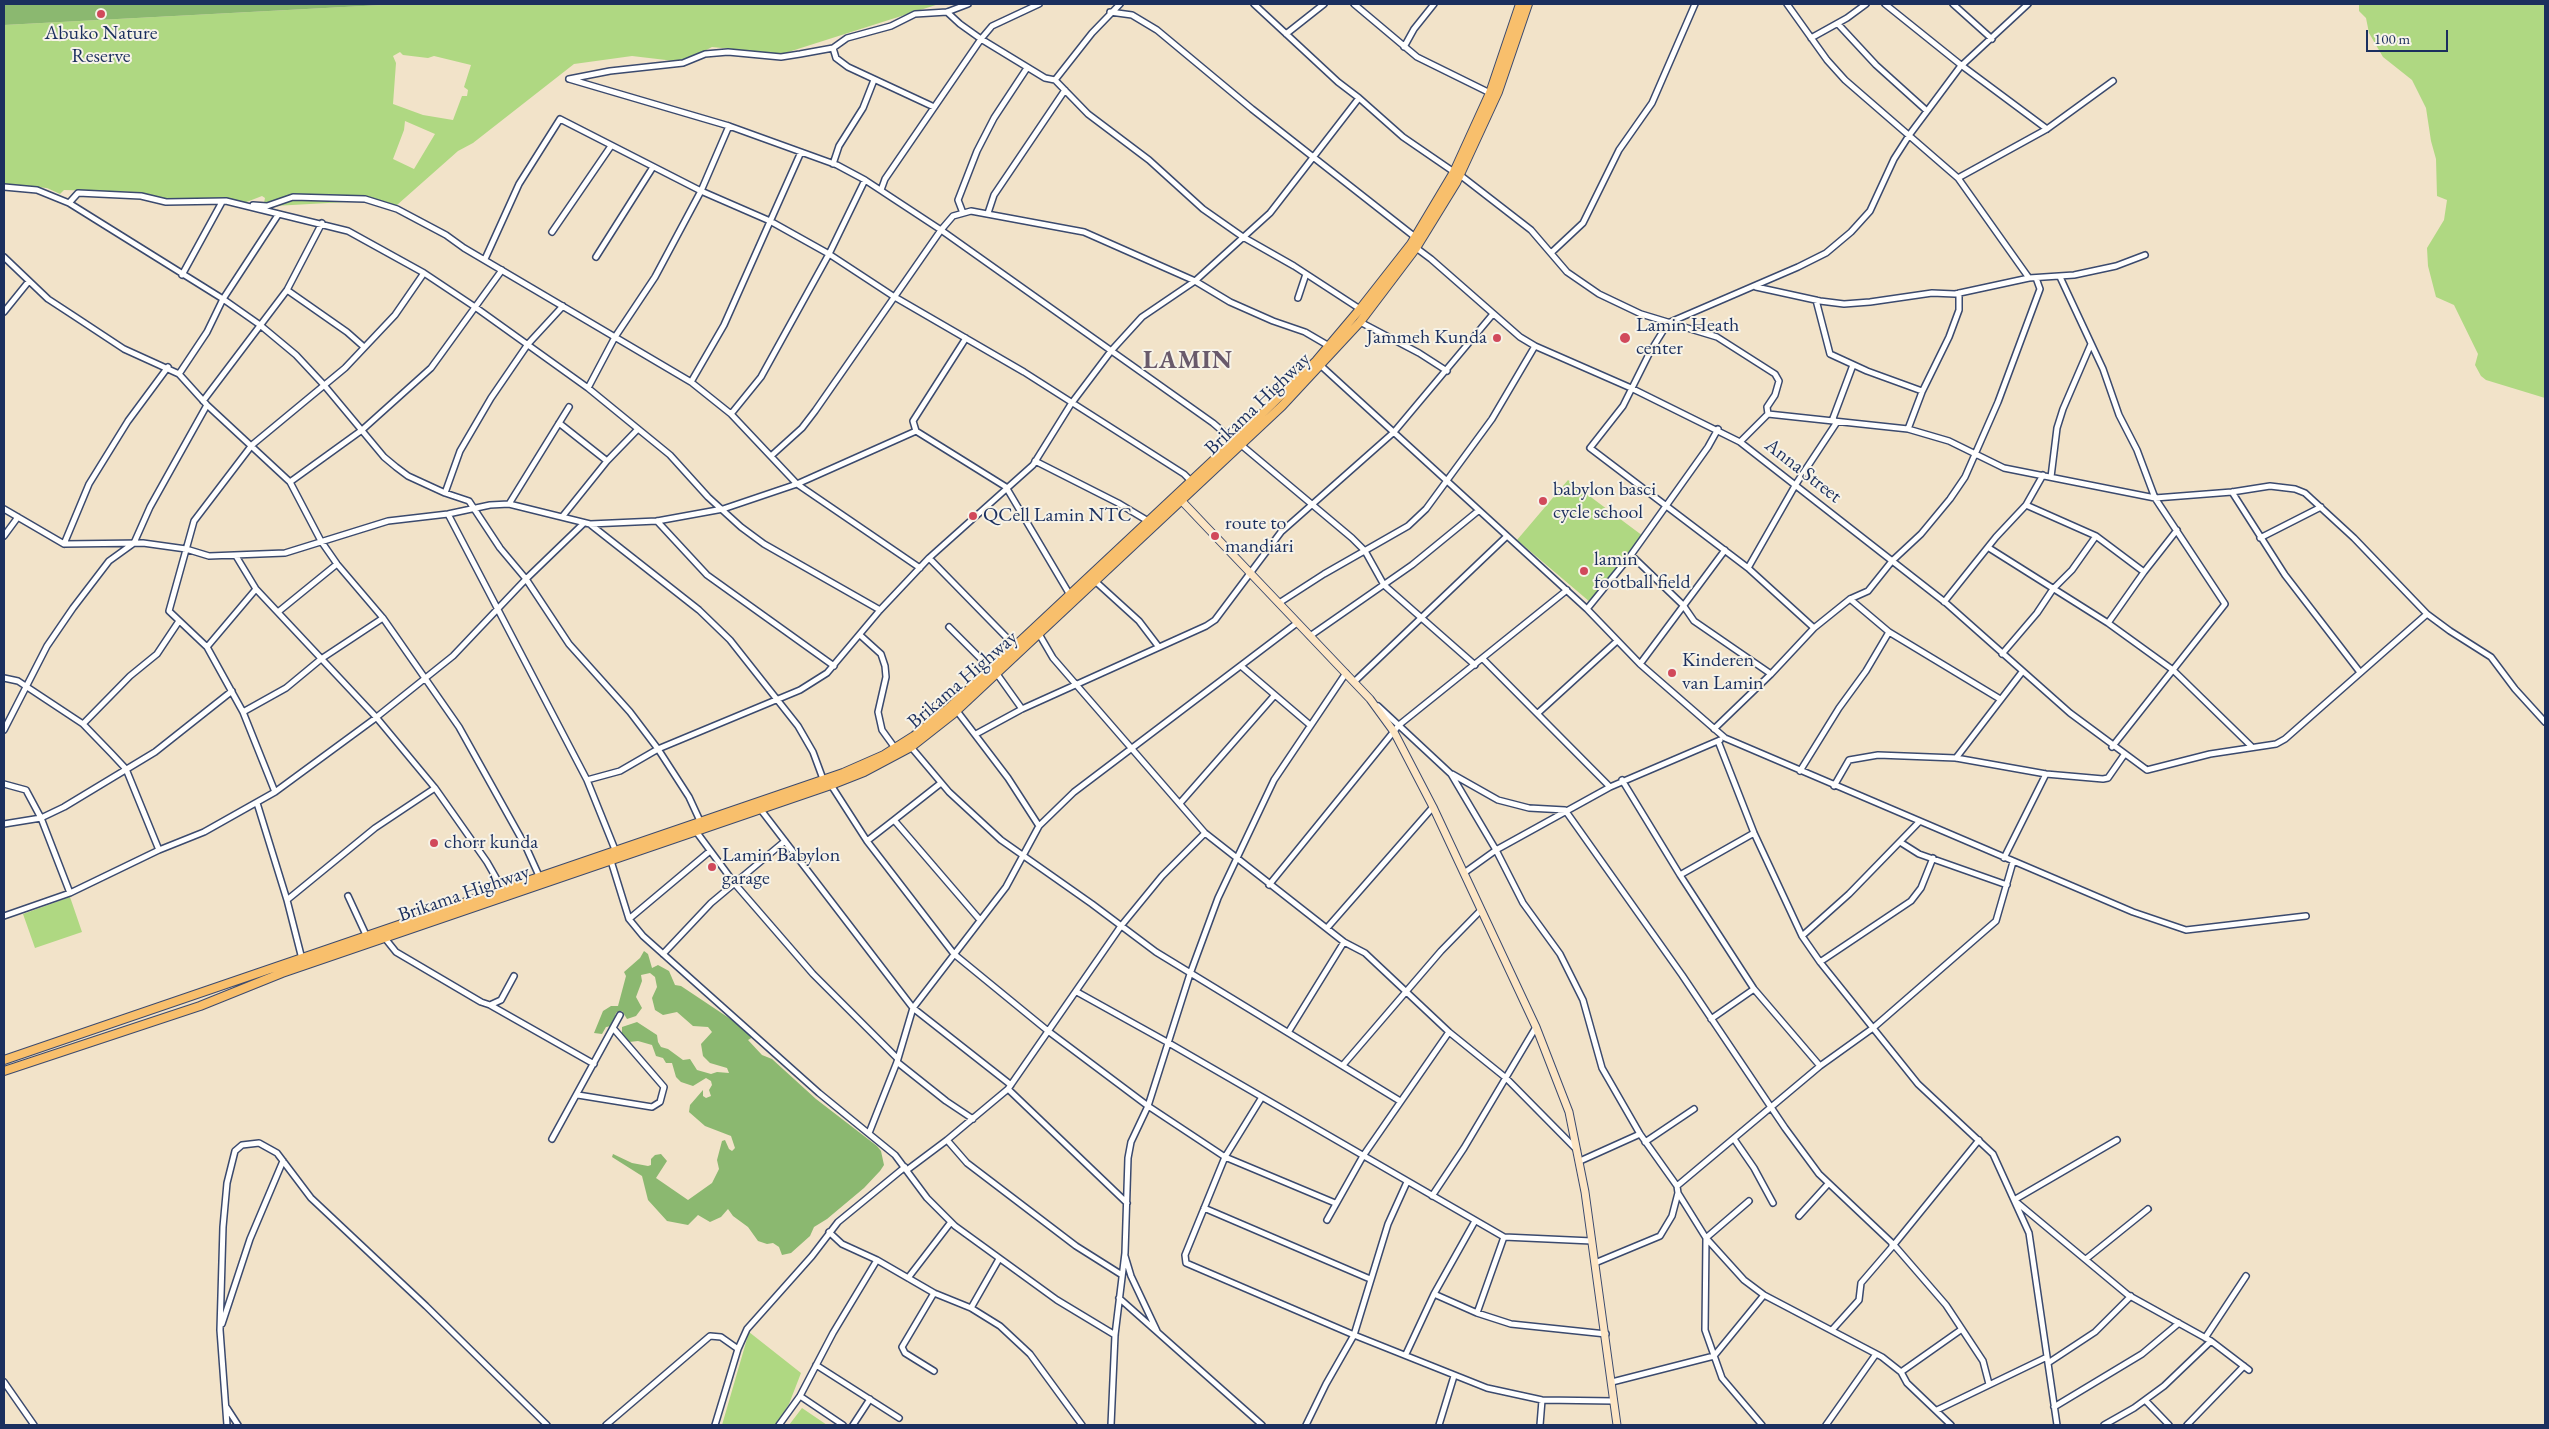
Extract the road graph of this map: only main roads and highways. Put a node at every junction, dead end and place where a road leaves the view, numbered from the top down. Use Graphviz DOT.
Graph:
graph roads {
  1 [pos="1520,4"];
  2 [pos="1528,4"];
  3 [pos="1457,174"];
  4 [pos="1414,243"];
  5 [pos="1319,363"];
  6 [pos="1237,443"];
  7 [pos="1178,498"];
  8 [pos="993,671"];
  9 [pos="694,829"];
  10 [pos="672,837"];
  11 [pos="383,935"];
  12 [pos="4,1060"];
  13 [pos="4,1071"];
  14 [pos="1617,1425"];
  1 -- 3 [label="highway, Brikama Highway"];
  2 -- 3 [label="highway, Brikama Highway"];
  3 -- 4 [label="highway, Brikama Highway"];
  4 -- 5 [label="highway, Brikama Highway"];
  4 -- 5 [label="highway, Brikama Highway"];
  5 -- 6 [label="highway, Brikama Highway"];
  6 -- 7 [label="highway, Brikama Highway"];
  6 -- 7 [label="highway, Brikama Highway"];
  7 -- 8 [label="highway, Brikama Highway"];
  7 -- 8 [label="highway, Brikama Highway"];
  7 -- 14 [label="main road"];
  8 -- 9 [label="highway, Brikama Highway"];
  8 -- 9 [label="highway, Brikama Highway"];
  9 -- 10 [label="highway, Brikama Highway"];
  10 -- 11 [label="highway, Brikama Highway"];
  10 -- 11 [label="highway, Brikama Highway"];
  11 -- 12 [label="highway, Brikama Highway"];
  11 -- 13 [label="highway, Brikama Highway"];
}
